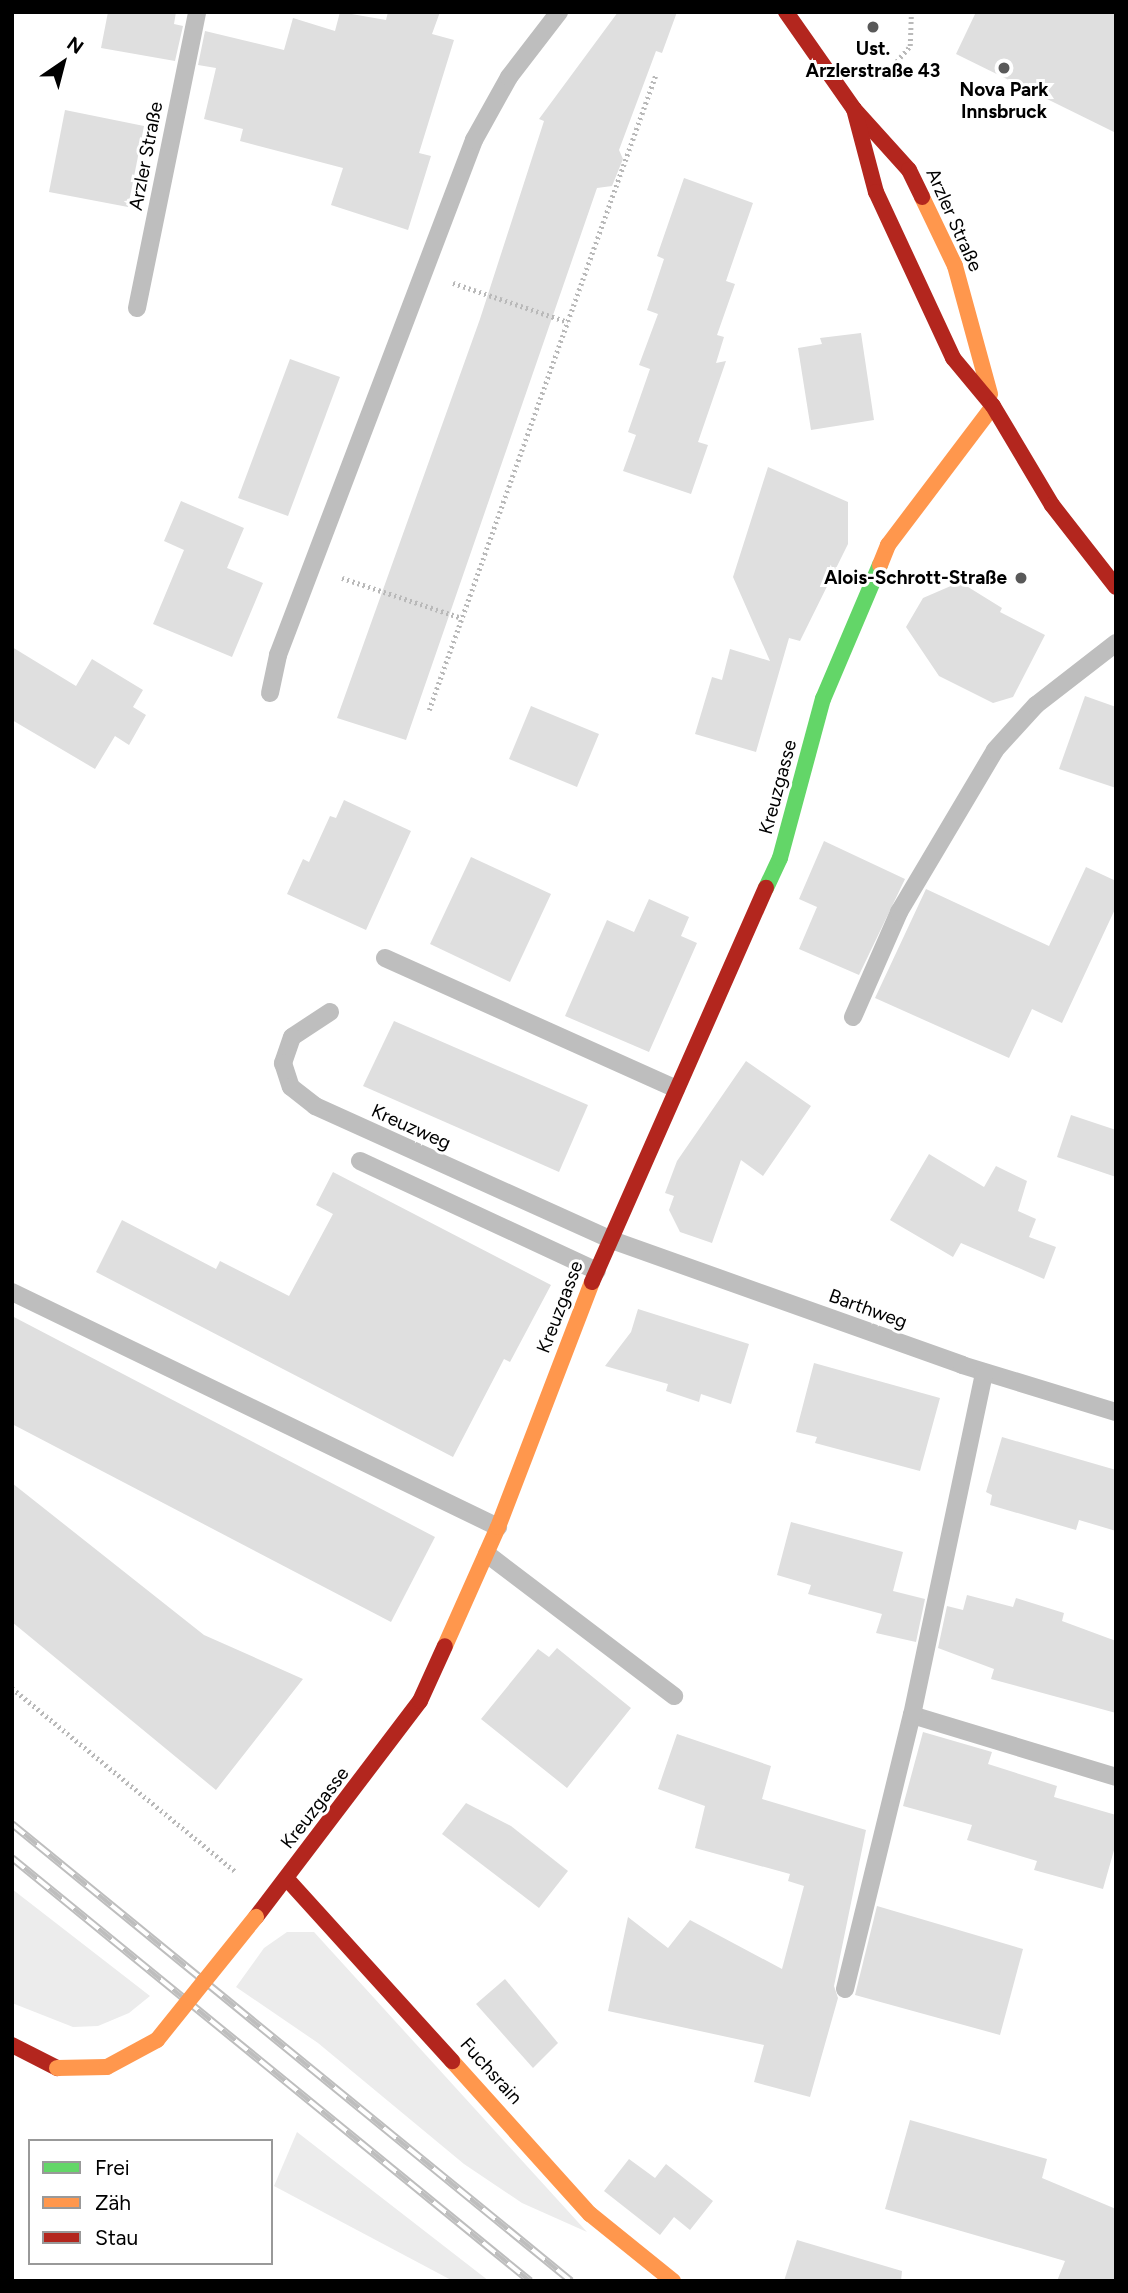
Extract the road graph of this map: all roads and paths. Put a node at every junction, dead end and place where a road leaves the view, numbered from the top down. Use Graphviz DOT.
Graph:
graph roads {
  1 [pos="197,12"];
  2 [pos="559,12"];
  3 [pos="786,12"];
  4 [pos="912,12"];
  5 [pos="656,74"];
  6 [pos="854,109"];
  7 [pos="421,272"];
  8 [pos="137,308"];
  9 [pos="568,322"];
  10 [pos="993,406"];
  11 [pos="311,568"];
  12 [pos="1116,587"];
  13 [pos="462,618"];
  14 [pos="1116,643"];
  15 [pos="270,693"];
  16 [pos="429,710"];
  17 [pos="385,958"];
  18 [pos="330,1012"];
  19 [pos="853,1017"];
  20 [pos="676,1089"];
  21 [pos="360,1161"];
  22 [pos="609,1239"];
  23 [pos="597,1271"];
  24 [pos="12,1292"];
  25 [pos="984,1372"];
  26 [pos="1116,1412"];
  27 [pos="498,1527"];
  28 [pos="487,1554"];
  29 [pos="12,1688"];
  30 [pos="674,1696"];
  31 [pos="912,1715"];
  32 [pos="1116,1777"];
  33 [pos="287,1879"];
  34 [pos="270,1900"];
  35 [pos="845,1989"];
  36 [pos="12,2045"];
  37 [pos="673,2281"];
  1 -- 8 [label="lane, Arzler Straße"];
  2 -- 7 [label="lane"];
  3 -- 6 [label="street, Arzler Straße"];
  4 -- 6 [label="path"];
  5 -- 9 [label="path"];
  6 -- 10 [label="street, Arzler Straße"];
  6 -- 10 [label="street, Arzler Straße"];
  7 -- 9 [label="path"];
  7 -- 11 [label="lane"];
  9 -- 13 [label="path"];
  10 -- 12 [label="street, Arzler Straße"];
  10 -- 20 [label="street, Kreuzgasse"];
  11 -- 13 [label="path"];
  11 -- 15 [label="lane"];
  13 -- 16 [label="path"];
  14 -- 19 [label="lane"];
  17 -- 20 [label="lane"];
  18 -- 22 [label="lane, Kreuzweg"];
  20 -- 22 [label="street, Kreuzgasse"];
  21 -- 23 [label="lane"];
  22 -- 23 [label="street, Kreuzgasse"];
  22 -- 25 [label="lane, Barthweg"];
  23 -- 27 [label="street, Kreuzgasse"];
  24 -- 27 [label="lane"];
  25 -- 26 [label="lane, Barthweg"];
  25 -- 31 [label="lane"];
  27 -- 28 [label="street, Kreuzgasse"];
  28 -- 30 [label="lane"];
  28 -- 33 [label="street, Kreuzgasse"];
  29 -- 34 [label="path"];
  31 -- 32 [label="lane"];
  31 -- 35 [label="lane"];
  33 -- 34 [label="street, Kreuzgasse"];
  33 -- 37 [label="street, Fuchsrain"];
  34 -- 36 [label="street, Kreuzgasse, bridge"];
}
